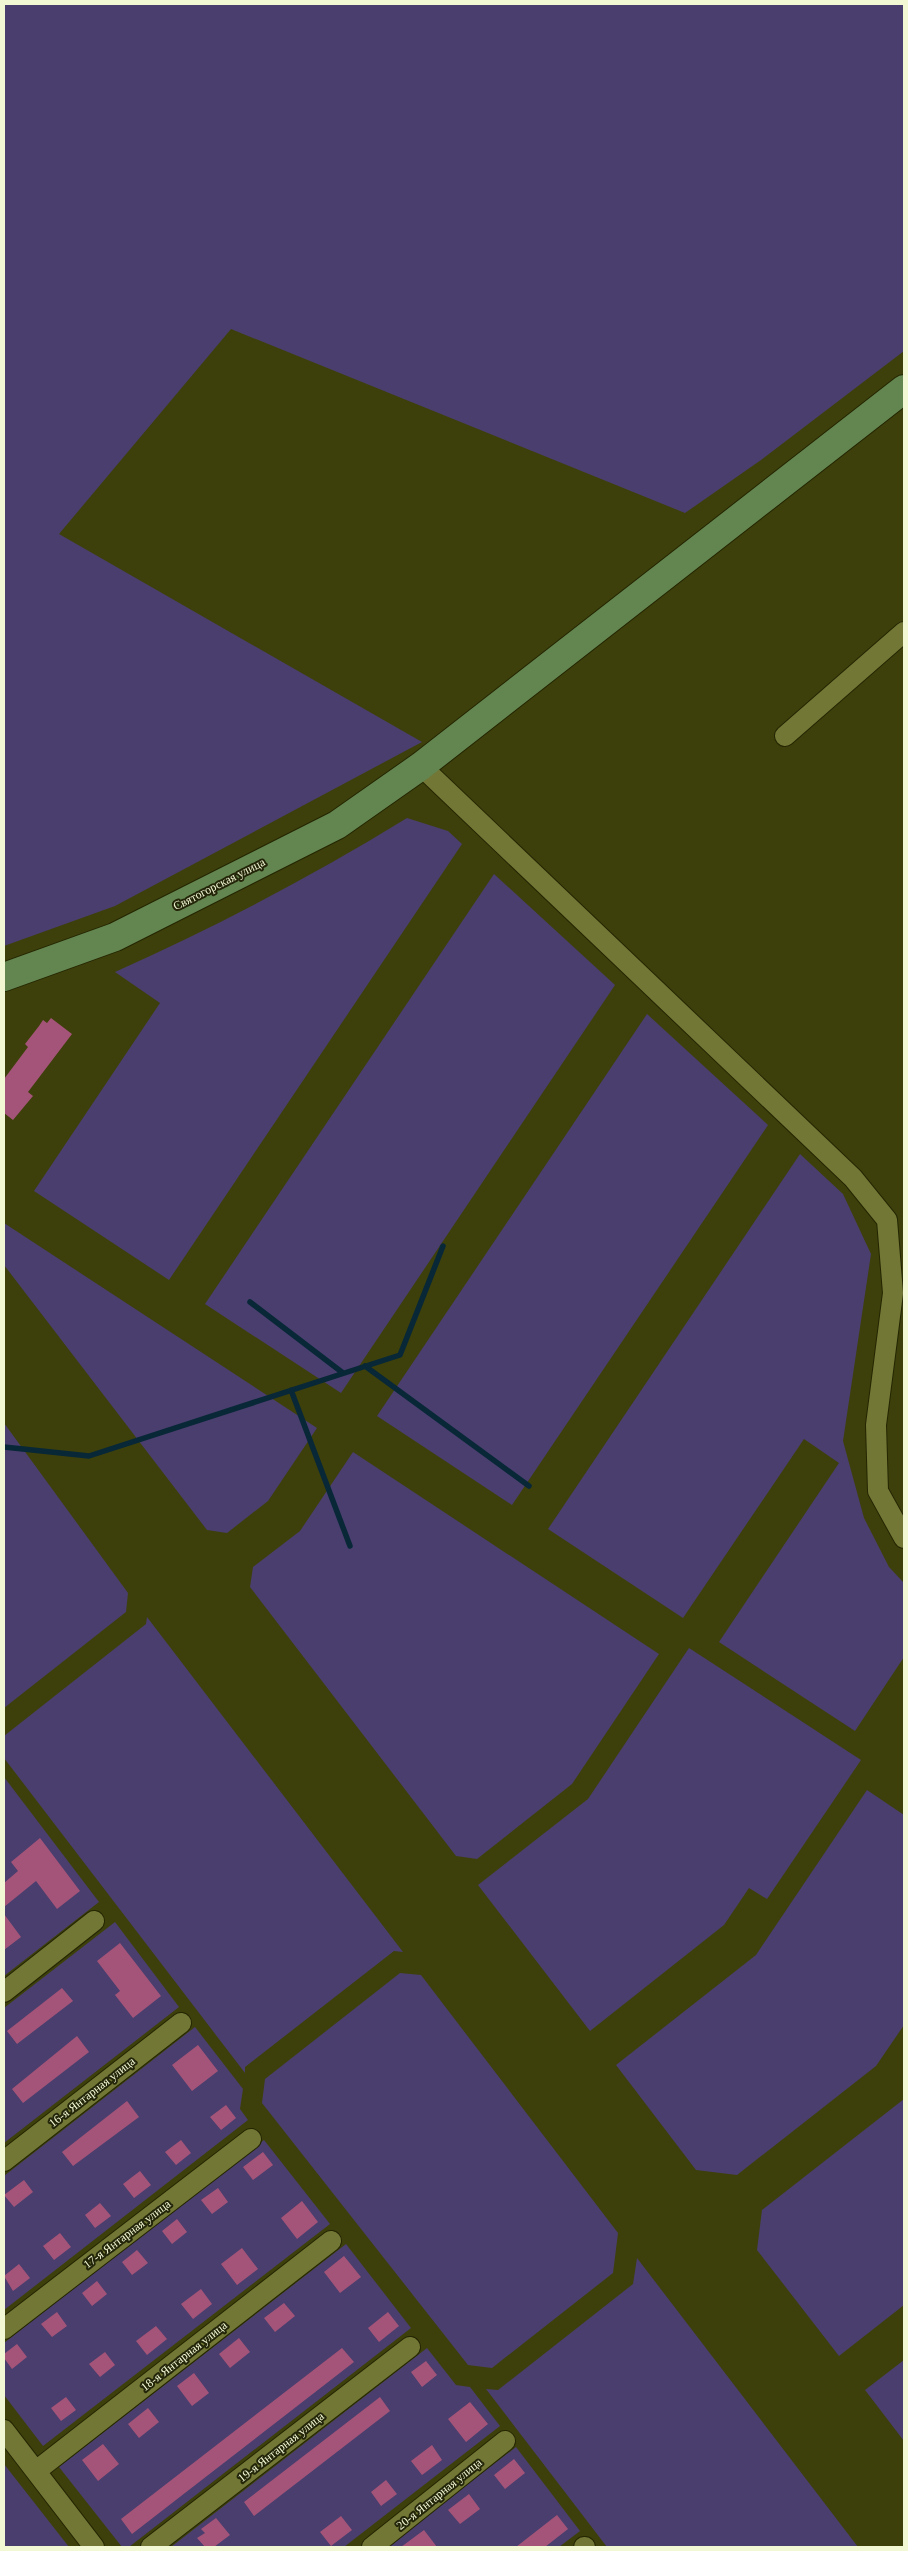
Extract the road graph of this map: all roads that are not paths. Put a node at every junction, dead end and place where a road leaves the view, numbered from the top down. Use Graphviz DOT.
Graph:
graph roads {
  1 [pos="904,389"];
  2 [pos="904,632"];
  3 [pos="785,736"];
  4 [pos="421,766"];
  5 [pos="4,977"];
  6 [pos="904,1538"];
  7 [pos="94,1921"];
  8 [pos="4,1992"];
  9 [pos="181,2023"];
  10 [pos="251,2139"];
  11 [pos="4,2161"];
  12 [pos="332,2241"];
  13 [pos="4,2328"];
  14 [pos="410,2347"];
  15 [pos="4,2430"];
  16 [pos="505,2441"];
  17 [pos="36,2471"];
  18 [pos="94,2547"];
  19 [pos="151,2547"];
  20 [pos="372,2547"];
  1 -- 4 [label="street, Святогорская улица"];
  2 -- 3 [label="street"];
  4 -- 5 [label="street, Святогорская улица"];
  4 -- 6 [label="street"];
  7 -- 8 [label="street"];
  9 -- 11 [label="street, 16-я Янтарная улица"];
  10 -- 13 [label="street, 17-я Янтарная улица"];
  12 -- 17 [label="street, 18-я Янтарная улица"];
  14 -- 19 [label="street, 19-я Янтарная улица"];
  15 -- 17 [label="street"];
  16 -- 20 [label="street, 20-я Янтарная улица"];
  17 -- 18 [label="street"];
}
